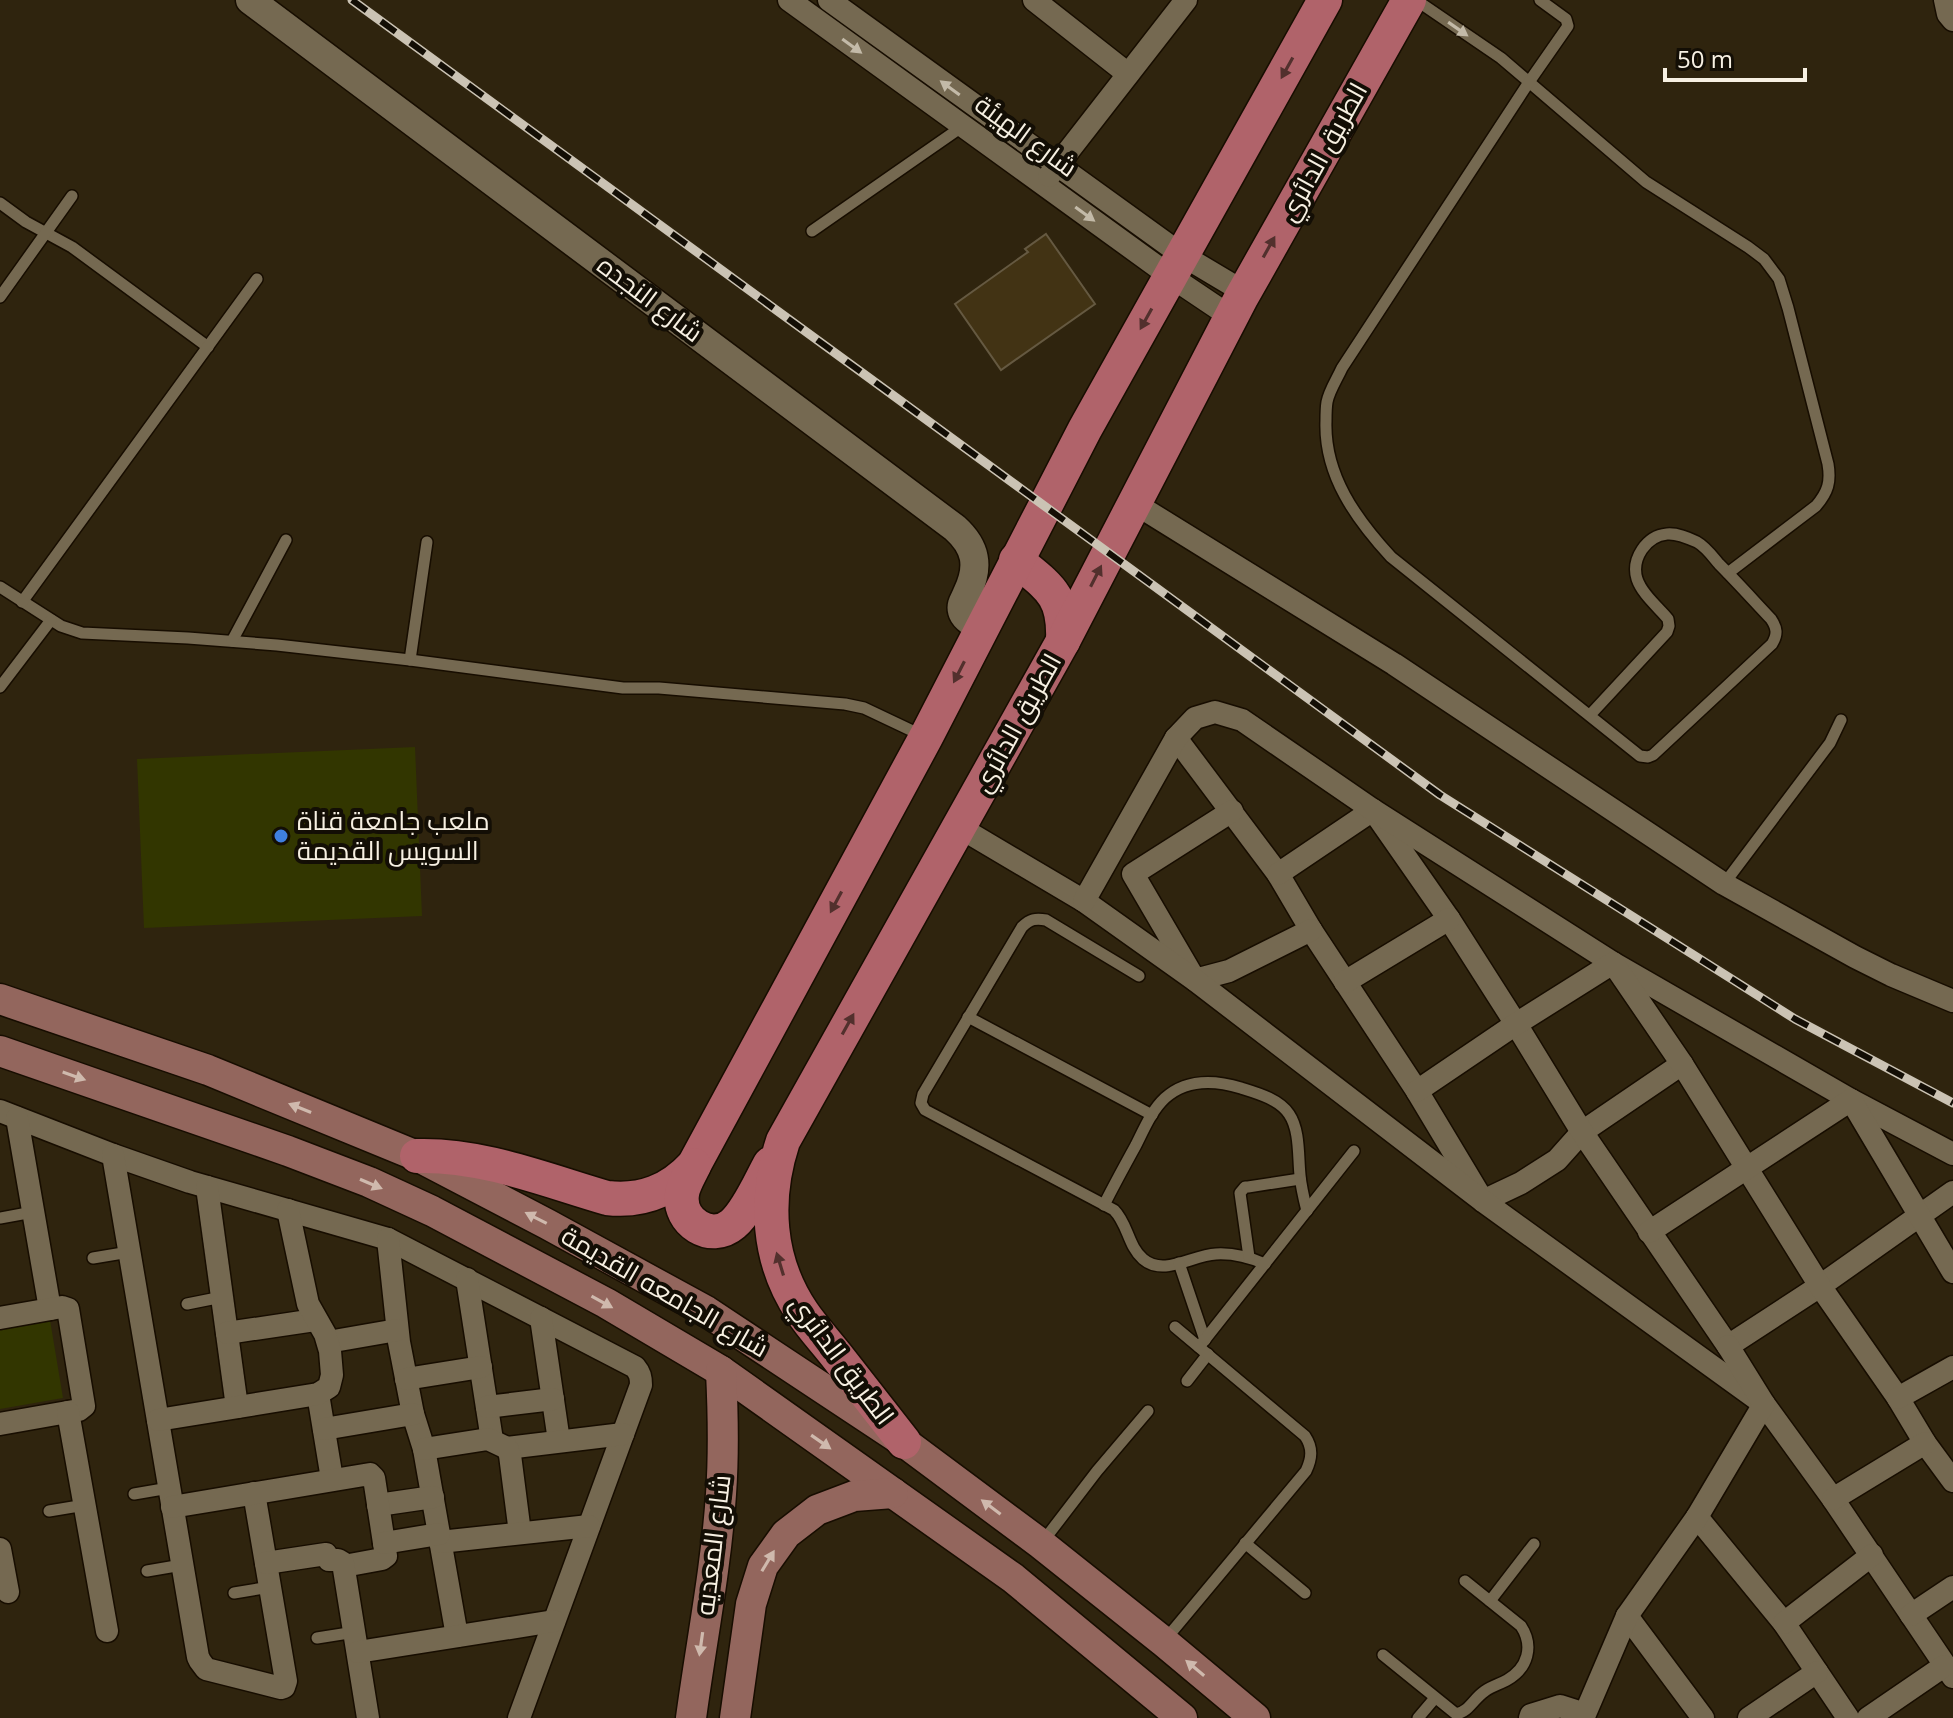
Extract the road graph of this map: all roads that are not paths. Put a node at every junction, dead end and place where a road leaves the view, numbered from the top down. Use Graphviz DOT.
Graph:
graph roads {
  1 [pos="250,0"];
  2 [pos="789,0"];
  3 [pos="829,0"];
  4 [pos="1034,0"];
  5 [pos="1186,0"];
  6 [pos="1325,0"];
  7 [pos="1409,0"];
  8 [pos="1416,0"];
  9 [pos="1540,0"];
  10 [pos="1945,0"];
  11 [pos="1953,20"];
  12 [pos="1128,74"];
  13 [pos="1529,82"];
  14 [pos="963,126"];
  15 [pos="1058,165"];
  16 [pos="1043,183"];
  17 [pos="72,196"];
  18 [pos="0,203"];
  19 [pos="812,231"];
  20 [pos="46,233"];
  21 [pos="1176,266"];
  22 [pos="257,279"];
  23 [pos="0,297"];
  24 [pos="1238,305"];
  25 [pos="208,347"];
  26 [pos="1134,503"];
  27 [pos="286,540"];
  28 [pos="427,542"];
  29 [pos="1016,560"];
  30 [pos="1728,573"];
  31 [pos="1,591"];
  32 [pos="22,602"];
  33 [pos="51,620"];
  34 [pos="981,629"];
  35 [pos="232,641"];
  36 [pos="1063,641"];
  37 [pos="410,660"];
  38 [pos="0,687"];
  39 [pos="1590,715"];
  40 [pos="1841,720"];
  41 [pos="926,737"];
  42 [pos="1176,738"];
  43 [pos="1373,810"];
  44 [pos="1232,811"];
  45 [pos="959,827"];
  46 [pos="1107,859"];
  47 [pos="1133,874"];
  48 [pos="1278,874"];
  49 [pos="1724,884"];
  50 [pos="1084,901"];
  51 [pos="1449,919"];
  52 [pos="1311,930"];
  53 [pos="1613,963"];
  54 [pos="1139,976"];
  55 [pos="1195,980"];
  56 [pos="1345,982"];
  57 [pos="0,999"];
  58 [pos="1953,1001"];
  59 [pos="968,1017"];
  60 [pos="1516,1024"];
  61 [pos="0,1051"];
  62 [pos="1682,1064"];
  63 [pos="1417,1091"];
  64 [pos="1851,1100"];
  65 [pos="8,1114"];
  66 [pos="1152,1115"];
  67 [pos="1582,1132"];
  68 [pos="783,1141"];
  69 [pos="1354,1151"];
  70 [pos="1953,1154"];
  71 [pos="113,1155"];
  72 [pos="417,1156"];
  73 [pos="694,1165"];
  74 [pos="1747,1169"];
  75 [pos="1300,1179"];
  76 [pos="207,1187"];
  77 [pos="1953,1192"];
  78 [pos="1483,1201"];
  79 [pos="1104,1205"];
  80 [pos="288,1210"];
  81 [pos="1307,1211"];
  82 [pos="33,1212"];
  83 [pos="1918,1216"];
  84 [pos="0,1218"];
  85 [pos="1649,1232"];
  86 [pos="388,1239"];
  87 [pos="129,1252"];
  88 [pos="1249,1257"];
  89 [pos="93,1258"];
  90 [pos="1179,1263"];
  91 [pos="1265,1264"];
  92 [pos="1953,1272"];
  93 [pos="467,1279"];
  94 [pos="1820,1286"];
  95 [pos="222,1297"];
  96 [pos="187,1304"];
  97 [pos="50,1309"];
  98 [pos="0,1318"];
  99 [pos="541,1318"];
  100 [pos="315,1320"];
  101 [pos="1175,1327"];
  102 [pos="397,1330"];
  103 [pos="227,1333"];
  104 [pos="328,1342"];
  105 [pos="1728,1346"];
  106 [pos="1204,1347"];
  107 [pos="481,1367"];
  108 [pos="1953,1367"];
  109 [pos="721,1371"];
  110 [pos="406,1379"];
  111 [pos="1187,1381"];
  112 [pos="318,1394"];
  113 [pos="1898,1398"];
  114 [pos="553,1399"];
  115 [pos="1764,1404"];
  116 [pos="237,1407"];
  117 [pos="487,1407"];
  118 [pos="1148,1411"];
  119 [pos="68,1412"];
  120 [pos="413,1414"];
  121 [pos="158,1420"];
  122 [pos="0,1424"];
  123 [pos="324,1429"];
  124 [pos="623,1434"];
  125 [pos="559,1441"];
  126 [pos="904,1442"];
  127 [pos="1925,1443"];
  128 [pos="499,1444"];
  129 [pos="424,1449"];
  130 [pos="332,1479"];
  131 [pos="1953,1481"];
  132 [pos="254,1493"];
  133 [pos="893,1493"];
  134 [pos="134,1494"];
  135 [pos="171,1497"];
  136 [pos="433,1497"];
  137 [pos="1833,1499"];
  138 [pos="85,1505"];
  139 [pos="378,1505"];
  140 [pos="49,1511"];
  141 [pos="1697,1517"];
  142 [pos="589,1526"];
  143 [pos="520,1533"];
  144 [pos="440,1538"];
  145 [pos="384,1543"];
  146 [pos="1245,1543"];
  147 [pos="1041,1544"];
  148 [pos="1534,1544"];
  149 [pos="0,1549"];
  150 [pos="1872,1555"];
  151 [pos="266,1563"];
  152 [pos="182,1565"];
  153 [pos="344,1566"];
  154 [pos="147,1571"];
  155 [pos="1465,1581"];
  156 [pos="270,1587"];
  157 [pos="1953,1587"];
  158 [pos="8,1592"];
  159 [pos="234,1593"];
  160 [pos="1305,1593"];
  161 [pos="1490,1601"];
  162 [pos="1911,1615"];
  163 [pos="1627,1616"];
  164 [pos="554,1621"];
  165 [pos="1784,1623"];
  166 [pos="107,1631"];
  167 [pos="457,1636"];
  168 [pos="317,1638"];
  169 [pos="356,1642"];
  170 [pos="1164,1642"];
  171 [pos="1383,1655"];
  172 [pos="1817,1672"];
  173 [pos="1949,1672"];
  174 [pos="1435,1698"];
  175 [pos="1586,1716"];
  176 [pos="368,1718"];
  177 [pos="518,1718"];
  178 [pos="691,1718"];
  179 [pos="735,1718"];
  180 [pos="1182,1718"];
  181 [pos="1255,1718"];
  182 [pos="1418,1718"];
  183 [pos="1530,1718"];
  184 [pos="1703,1718"];
  185 [pos="1749,1718"];
  186 [pos="1848,1718"];
  187 [pos="1868,1718"];
  1 -- 34 [label="street, شارع النجده"];
  2 -- 14 [label="street, شارع الهيئة, one-way"];
  15 -- 3 [label="street, شارع الهيئة, one-way"];
  4 -- 12 [label="street"];
  5 -- 12 [label="street"];
  6 -- 21 [label="main road, one-way"];
  24 -- 7 [label="main road, الطريق الدائري, one-way"];
  8 -- 13 [label="lane, one-way"];
  9 -- 13 [label="lane"];
  10 -- 11 [label="street"];
  12 -- 15 [label="street"];
  13 -- 30 [label="lane"];
  13 -- 39 [label="lane"];
  14 -- 16 [label="street, شارع الهيئة"];
  14 -- 19 [label="lane"];
  15 -- 16 [label="street"];
  15 -- 21 [label="street, شارع الهيئة"];
  16 -- 21 [label="street, شارع الهيئة, one-way"];
  17 -- 20 [label="lane"];
  18 -- 20 [label="lane"];
  20 -- 23 [label="lane"];
  20 -- 25 [label="lane"];
  21 -- 24 [label="street, شارع الهيئة"];
  21 -- 29 [label="main road, one-way"];
  22 -- 25 [label="lane"];
  24 -- 26 [label="main road, الطريق الدائري"];
  25 -- 32 [label="lane"];
  36 -- 26 [label="main road, الطريق الدائري, one-way"];
  26 -- 49 [label="street"];
  27 -- 35 [label="lane"];
  28 -- 37 [label="lane"];
  29 -- 34 [label="main road"];
  29 -- 36 [label="main road"];
  30 -- 39 [label="lane"];
  30 -- 39 [label="lane"];
  31 -- 32 [label="lane"];
  32 -- 33 [label="lane"];
  33 -- 35 [label="lane"];
  33 -- 38 [label="lane"];
  34 -- 41 [label="main road, one-way"];
  35 -- 37 [label="lane"];
  36 -- 45 [label="main road, الطريق الدائري"];
  37 -- 41 [label="lane"];
  40 -- 49 [label="lane"];
  41 -- 73 [label="main road, one-way"];
  42 -- 43 [label="street"];
  42 -- 44 [label="street"];
  42 -- 46 [label="street"];
  43 -- 48 [label="street"];
  43 -- 51 [label="street"];
  43 -- 53 [label="street"];
  44 -- 47 [label="street"];
  44 -- 48 [label="street"];
  45 -- 50 [label="street"];
  68 -- 45 [label="main road, الطريق الدائري, one-way"];
  46 -- 47 [label="street"];
  46 -- 50 [label="street"];
  47 -- 55 [label="street"];
  48 -- 52 [label="street"];
  49 -- 58 [label="street"];
  50 -- 55 [label="street"];
  51 -- 56 [label="street"];
  51 -- 60 [label="street"];
  52 -- 55 [label="street"];
  52 -- 56 [label="street"];
  53 -- 60 [label="street"];
  53 -- 62 [label="street"];
  53 -- 64 [label="street"];
  54 -- 59 [label="lane"];
  55 -- 78 [label="street"];
  56 -- 63 [label="street"];
  72 -- 57 [label="main road, شارع الجامعه القديمة, one-way"];
  59 -- 66 [label="lane"];
  59 -- 79 [label="lane"];
  60 -- 63 [label="street"];
  60 -- 67 [label="street"];
  61 -- 109 [label="main road, شارع الجامعه القديمة, one-way"];
  62 -- 67 [label="street"];
  62 -- 74 [label="street"];
  63 -- 78 [label="street"];
  64 -- 70 [label="street"];
  64 -- 74 [label="street"];
  64 -- 83 [label="street"];
  65 -- 71 [label="street"];
  65 -- 82 [label="street"];
  66 -- 75 [label="lane"];
  66 -- 79 [label="lane"];
  67 -- 78 [label="street"];
  67 -- 85 [label="street"];
  68 -- 73 [label="main road"];
  126 -- 68 [label="main road, الطريق الدائري, one-way"];
  69 -- 81 [label="lane"];
  71 -- 76 [label="street"];
  71 -- 87 [label="street"];
  72 -- 73 [label="main road"];
  126 -- 72 [label="main road, شارع الجامعه القديمة, one-way"];
  74 -- 85 [label="street"];
  74 -- 94 [label="street"];
  75 -- 81 [label="lane"];
  75 -- 88 [label="lane"];
  76 -- 80 [label="street"];
  76 -- 95 [label="street"];
  77 -- 83 [label="street"];
  78 -- 115 [label="street"];
  79 -- 90 [label="lane"];
  80 -- 86 [label="street"];
  80 -- 100 [label="street"];
  81 -- 91 [label="lane"];
  82 -- 84 [label="lane"];
  82 -- 97 [label="street"];
  83 -- 92 [label="street"];
  83 -- 94 [label="street"];
  85 -- 105 [label="street"];
  86 -- 93 [label="street"];
  86 -- 102 [label="street"];
  87 -- 89 [label="lane"];
  87 -- 121 [label="street"];
  88 -- 90 [label="lane"];
  88 -- 91 [label="lane"];
  90 -- 106 [label="lane"];
  91 -- 106 [label="lane"];
  93 -- 99 [label="street"];
  93 -- 107 [label="street"];
  94 -- 105 [label="street"];
  94 -- 113 [label="street"];
  95 -- 96 [label="lane"];
  95 -- 103 [label="street"];
  97 -- 98 [label="street"];
  97 -- 119 [label="street"];
  99 -- 114 [label="street"];
  99 -- 124 [label="street"];
  100 -- 103 [label="street"];
  100 -- 104 [label="street"];
  101 -- 106 [label="lane"];
  102 -- 104 [label="street"];
  102 -- 110 [label="street"];
  103 -- 116 [label="street"];
  104 -- 112 [label="street"];
  105 -- 115 [label="street"];
  106 -- 111 [label="lane"];
  106 -- 146 [label="lane"];
  107 -- 110 [label="street"];
  107 -- 117 [label="street"];
  108 -- 113 [label="street"];
  109 -- 133 [label="main road, شارع الجامعه القديمة, one-way"];
  109 -- 178 [label="main road, شارع المعديه, one-way"];
  110 -- 120 [label="street"];
  112 -- 116 [label="street"];
  112 -- 123 [label="street"];
  113 -- 127 [label="street"];
  114 -- 117 [label="street"];
  114 -- 125 [label="street"];
  115 -- 137 [label="street"];
  115 -- 141 [label="street"];
  116 -- 121 [label="street"];
  117 -- 128 [label="street"];
  118 -- 147 [label="lane"];
  119 -- 122 [label="street"];
  119 -- 138 [label="street"];
  120 -- 123 [label="street"];
  120 -- 129 [label="street"];
  121 -- 135 [label="street"];
  123 -- 130 [label="street"];
  124 -- 125 [label="street"];
  124 -- 142 [label="street"];
  125 -- 128 [label="street"];
  147 -- 126 [label="main road, شارع الجامعه القديمة, one-way"];
  127 -- 131 [label="street"];
  127 -- 137 [label="street"];
  128 -- 129 [label="street"];
  128 -- 143 [label="street"];
  129 -- 136 [label="street"];
  130 -- 132 [label="street"];
  130 -- 139 [label="street"];
  132 -- 135 [label="street"];
  132 -- 151 [label="street"];
  179 -- 133 [label="main road, شارع المعديه, one-way"];
  133 -- 180 [label="main road, شارع الجامعه القديمة"];
  134 -- 135 [label="lane"];
  135 -- 152 [label="street"];
  136 -- 139 [label="street"];
  136 -- 144 [label="street"];
  137 -- 150 [label="street"];
  138 -- 140 [label="lane"];
  138 -- 166 [label="street"];
  139 -- 145 [label="street"];
  141 -- 163 [label="street"];
  141 -- 165 [label="street"];
  142 -- 143 [label="street"];
  142 -- 164 [label="street"];
  143 -- 144 [label="street"];
  144 -- 145 [label="street"];
  144 -- 167 [label="street"];
  145 -- 153 [label="street"];
  146 -- 160 [label="lane"];
  146 -- 170 [label="lane"];
  147 -- 170 [label="main road, شارع الجامعه القديمة"];
  148 -- 161 [label="lane"];
  149 -- 158 [label="street"];
  150 -- 162 [label="street"];
  150 -- 165 [label="street"];
  151 -- 153 [label="street"];
  151 -- 156 [label="street"];
  152 -- 154 [label="lane"];
  152 -- 156 [label="street"];
  153 -- 169 [label="street"];
  155 -- 161 [label="lane"];
  156 -- 159 [label="lane"];
  157 -- 162 [label="street"];
  161 -- 174 [label="lane"];
  162 -- 173 [label="street"];
  163 -- 175 [label="street"];
  163 -- 184 [label="street"];
  164 -- 167 [label="street"];
  164 -- 177 [label="street"];
  165 -- 172 [label="street"];
  167 -- 169 [label="street"];
  168 -- 169 [label="lane"];
  169 -- 176 [label="street"];
  181 -- 170 [label="main road, شارع الجامعه القديمة, one-way"];
  171 -- 174 [label="lane"];
  172 -- 185 [label="street"];
  172 -- 186 [label="street"];
  173 -- 187 [label="street"];
  174 -- 182 [label="lane"];
  175 -- 183 [label="street"];
}
